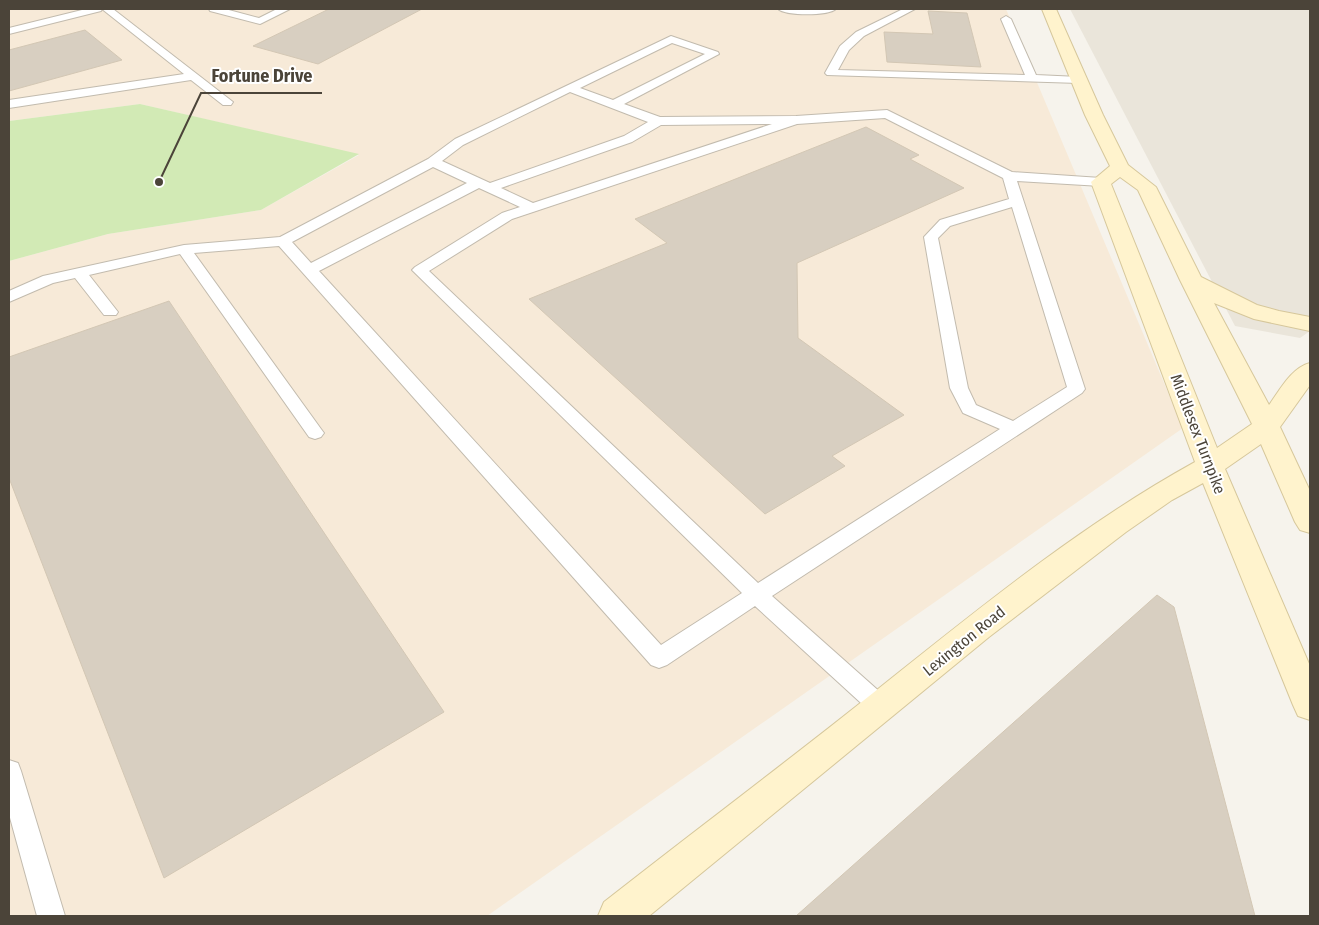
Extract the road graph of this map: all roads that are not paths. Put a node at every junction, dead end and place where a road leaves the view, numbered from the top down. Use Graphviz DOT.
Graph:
graph roads {
  1 [pos="97,9"];
  2 [pos="107,9"];
  3 [pos="214,9"];
  4 [pos="285,9"];
  5 [pos="783,9"];
  6 [pos="831,9"];
  7 [pos="910,9"];
  8 [pos="1049,9"];
  9 [pos="1006,20"];
  10 [pos="9,31"];
  11 [pos="194,76"];
  12 [pos="1032,79"];
  13 [pos="1079,80"];
  14 [pos="569,88"];
  15 [pos="227,102"];
  16 [pos="9,104"];
  17 [pos="614,104"];
  18 [pos="796,120"];
  19 [pos="658,121"];
  20 [pos="433,162"];
  21 [pos="1120,168"];
  22 [pos="1009,176"];
  23 [pos="1101,182"];
  24 [pos="484,185"];
  25 [pos="1017,201"];
  26 [pos="533,208"];
  27 [pos="283,240"];
  28 [pos="184,249"];
  29 [pos="310,270"];
  30 [pos="79,272"];
  31 [pos="1192,281"];
  32 [pos="9,297"];
  33 [pos="110,312"];
  34 [pos="1310,324"];
  35 [pos="1310,371"];
  36 [pos="1267,427"];
  37 [pos="1014,428"];
  38 [pos="315,433"];
  39 [pos="1210,466"];
  40 [pos="1310,522"];
  41 [pos="757,595"];
  42 [pos="1310,705"];
  43 [pos="882,708"];
  44 [pos="9,770"];
  45 [pos="51,916"];
  46 [pos="618,916"];
  1 -- 10 [label="lane"];
  2 -- 11 [label="lane"];
  3 -- 4 [label="lane"];
  5 -- 6 [label="lane"];
  7 -- 12 [label="lane"];
  8 -- 13 [label="main road"];
  9 -- 12 [label="lane"];
  11 -- 15 [label="lane"];
  11 -- 16 [label="lane"];
  12 -- 13 [label="lane"];
  13 -- 21 [label="main road"];
  14 -- 17 [label="lane"];
  14 -- 17 [label="lane"];
  14 -- 20 [label="lane"];
  17 -- 19 [label="lane"];
  18 -- 19 [label="lane"];
  18 -- 22 [label="lane"];
  18 -- 26 [label="lane"];
  19 -- 24 [label="lane"];
  20 -- 24 [label="lane"];
  20 -- 27 [label="lane"];
  21 -- 23 [label="main road"];
  21 -- 31 [label="main road"];
  22 -- 23 [label="lane"];
  22 -- 25 [label="lane"];
  23 -- 39 [label="main road, Middlesex Turnpike"];
  24 -- 26 [label="lane"];
  24 -- 29 [label="lane"];
  25 -- 37 [label="lane"];
  25 -- 37 [label="lane"];
  26 -- 41 [label="lane"];
  27 -- 28 [label="lane"];
  27 -- 29 [label="lane"];
  28 -- 30 [label="lane"];
  28 -- 38 [label="lane"];
  29 -- 41 [label="lane"];
  30 -- 32 [label="lane"];
  30 -- 33 [label="lane"];
  31 -- 34 [label="main road"];
  31 -- 36 [label="main road"];
  35 -- 36 [label="main road, Lexington Road"];
  36 -- 39 [label="main road, Lexington Road"];
  36 -- 40 [label="main road"];
  37 -- 41 [label="lane"];
  39 -- 42 [label="main road, Middlesex Turnpike"];
  39 -- 43 [label="main road, Lexington Road"];
  41 -- 43 [label="lane"];
  43 -- 46 [label="main road, Lexington Road"];
  44 -- 45 [label="lane"];
}
